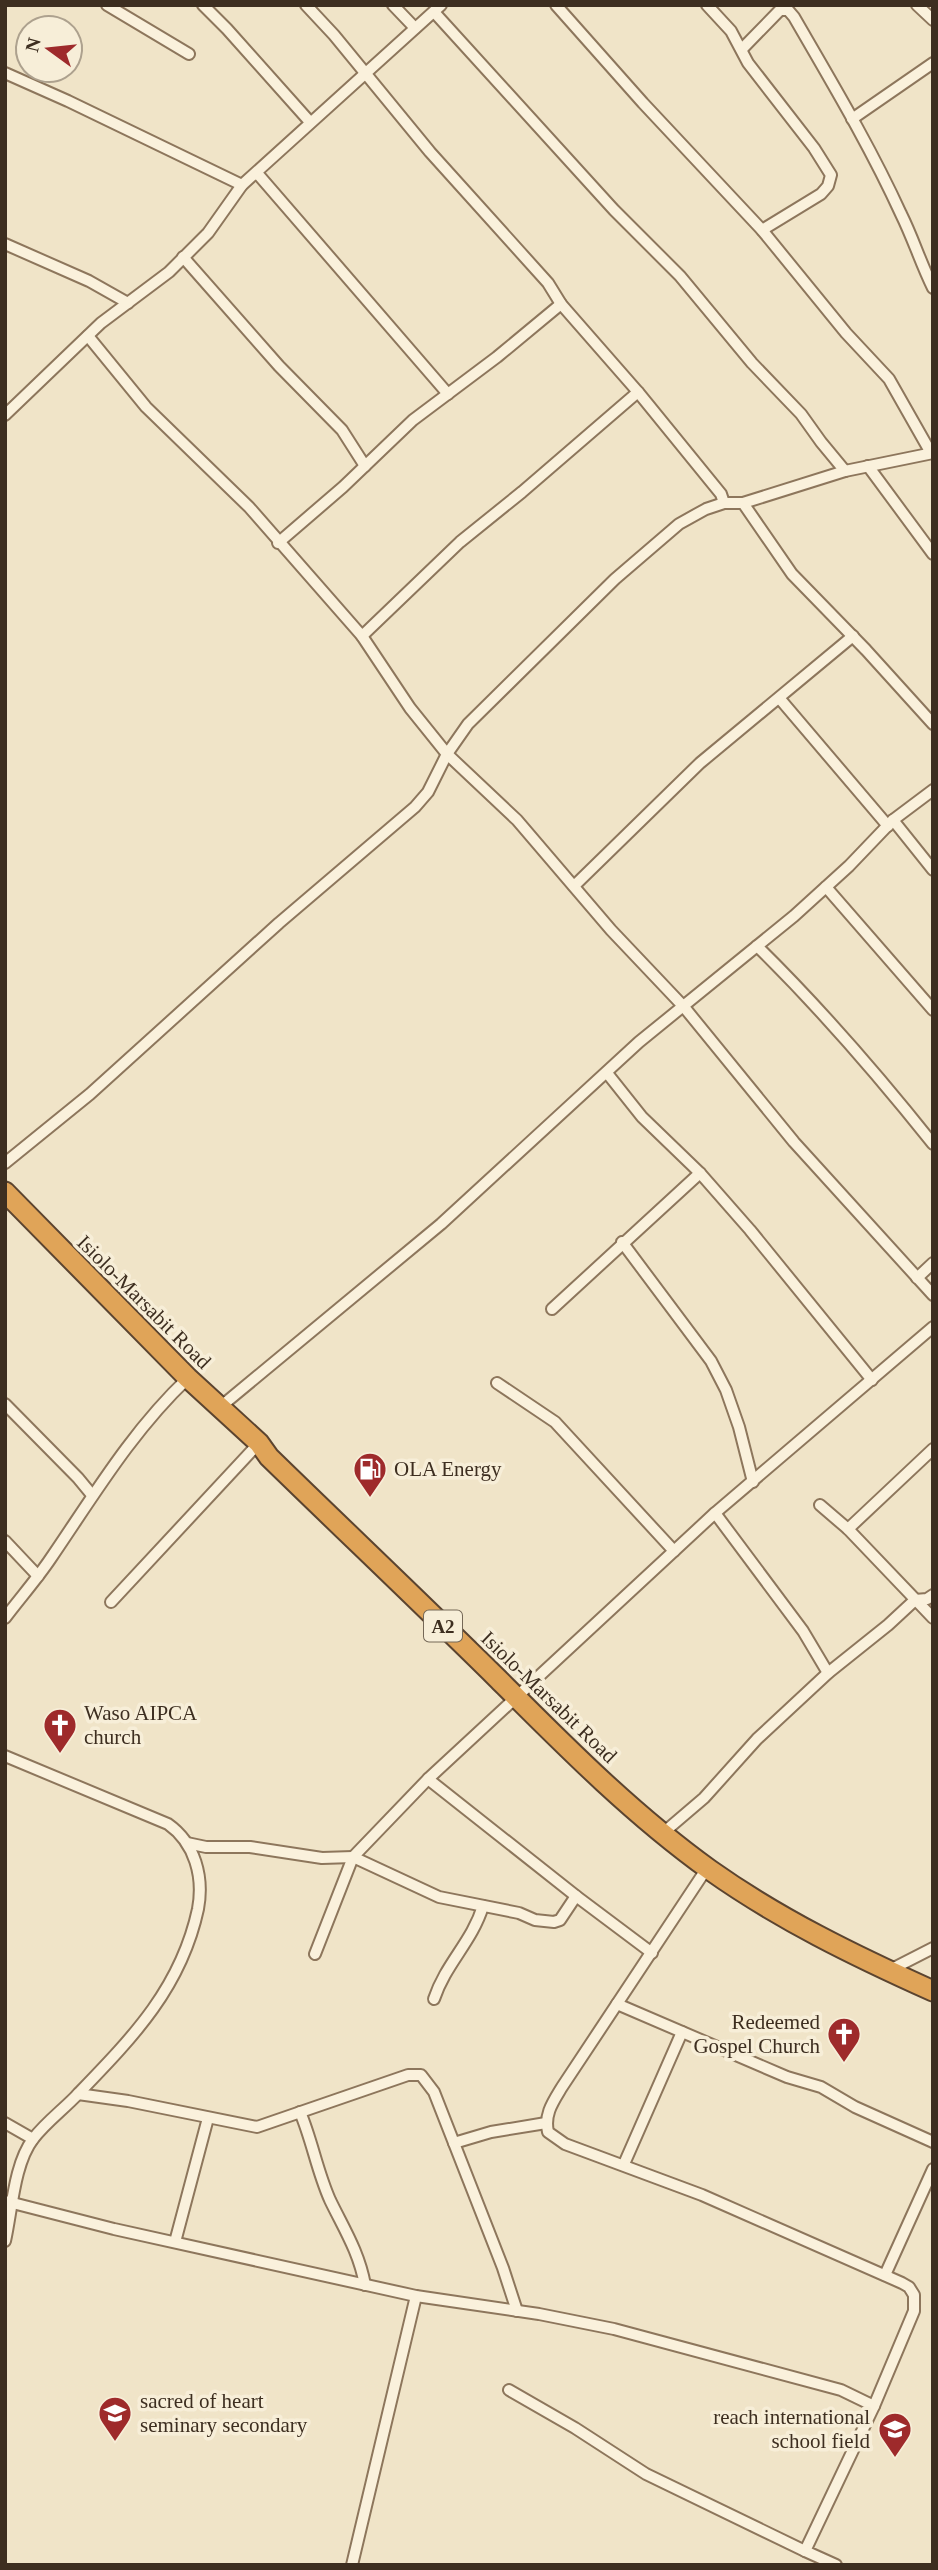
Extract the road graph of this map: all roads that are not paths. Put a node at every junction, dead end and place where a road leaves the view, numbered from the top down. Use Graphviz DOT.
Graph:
graph roads {
  1 [pos="107,5"];
  2 [pos="203,5"];
  3 [pos="306,5"];
  4 [pos="393,5"];
  5 [pos="556,5"];
  6 [pos="707,5"];
  7 [pos="918,5"];
  8 [pos="438,8"];
  9 [pos="933,20"];
  10 [pos="415,28"];
  11 [pos="742,49"];
  12 [pos="189,54"];
  13 [pos="933,63"];
  14 [pos="5,73"];
  15 [pos="366,75"];
  16 [pos="852,119"];
  17 [pos="310,122"];
  18 [pos="257,173"];
  19 [pos="242,185"];
  20 [pos="762,230"];
  21 [pos="5,244"];
  22 [pos="183,257"];
  23 [pos="933,288"];
  24 [pos="128,303"];
  25 [pos="561,304"];
  26 [pos="88,336"];
  27 [pos="639,392"];
  28 [pos="449,394"];
  29 [pos="5,415"];
  30 [pos="932,453"];
  31 [pos="365,466"];
  32 [pos="868,466"];
  33 [pos="845,471"];
  34 [pos="724,503"];
  35 [pos="743,503"];
  36 [pos="278,543"];
  37 [pos="933,554"];
  38 [pos="362,635"];
  39 [pos="853,636"];
  40 [pos="780,699"];
  41 [pos="933,724"];
  42 [pos="447,754"];
  43 [pos="933,790"];
  44 [pos="890,823"];
  45 [pos="933,870"];
  46 [pos="574,887"];
  47 [pos="826,887"];
  48 [pos="757,946"];
  49 [pos="684,1007"];
  50 [pos="933,1010"];
  51 [pos="607,1073"];
  52 [pos="933,1144"];
  53 [pos="5,1163"];
  54 [pos="700,1173"];
  55 [pos="5,1192"];
  56 [pos="622,1242"];
  57 [pos="933,1264"];
  58 [pos="917,1278"];
  59 [pos="933,1295"];
  60 [pos="552,1309"];
  61 [pos="933,1328"];
  62 [pos="188,1378"];
  63 [pos="872,1380"];
  64 [pos="497,1383"];
  65 [pos="5,1404"];
  66 [pos="219,1408"];
  67 [pos="259,1443"];
  68 [pos="933,1449"];
  69 [pos="753,1482"];
  70 [pos="92,1495"];
  71 [pos="820,1505"];
  72 [pos="715,1513"];
  73 [pos="848,1529"];
  74 [pos="5,1541"];
  75 [pos="674,1551"];
  76 [pos="38,1576"];
  77 [pos="933,1595"];
  78 [pos="5,1596"];
  79 [pos="915,1600"];
  80 [pos="111,1602"];
  81 [pos="16,1605"];
  82 [pos="5,1618"];
  83 [pos="933,1618"];
  84 [pos="828,1673"];
  85 [pos="515,1696"];
  86 [pos="5,1756"];
  87 [pos="428,1779"];
  88 [pos="663,1833"];
  89 [pos="187,1843"];
  90 [pos="353,1857"];
  91 [pos="708,1868"];
  92 [pos="576,1896"];
  93 [pos="483,1906"];
  94 [pos="933,1948"];
  95 [pos="652,1953"];
  96 [pos="315,1954"];
  97 [pos="888,1971"];
  98 [pos="933,1991"];
  99 [pos="434,1999"];
  100 [pos="617,2004"];
  101 [pos="681,2032"];
  102 [pos="78,2094"];
  103 [pos="300,2112"];
  104 [pos="208,2118"];
  105 [pos="5,2123"];
  106 [pos="546,2123"];
  107 [pos="33,2139"];
  108 [pos="933,2142"];
  109 [pos="454,2143"];
  110 [pos="624,2164"];
  111 [pos="933,2169"];
  112 [pos="9,2203"];
  113 [pos="5,2241"];
  114 [pos="175,2242"];
  115 [pos="885,2274"];
  116 [pos="365,2285"];
  117 [pos="416,2296"];
  118 [pos="517,2311"];
  119 [pos="509,2390"];
  120 [pos="874,2406"];
  121 [pos="805,2551"];
  122 [pos="352,2565"];
  123 [pos="836,2565"];
  1 -- 12 [label="street"];
  2 -- 17 [label="street"];
  3 -- 15 [label="street"];
  4 -- 10 [label="street"];
  5 -- 20 [label="street"];
  6 -- 11 [label="street"];
  7 -- 9 [label="street"];
  8 -- 10 [label="street"];
  8 -- 33 [label="street"];
  10 -- 15 [label="street"];
  11 -- 16 [label="street"];
  11 -- 20 [label="street"];
  13 -- 16 [label="street"];
  14 -- 19 [label="street"];
  15 -- 17 [label="street"];
  15 -- 25 [label="street"];
  16 -- 23 [label="street"];
  17 -- 18 [label="street"];
  18 -- 19 [label="street"];
  18 -- 28 [label="street"];
  19 -- 22 [label="street"];
  20 -- 30 [label="street"];
  21 -- 24 [label="street"];
  22 -- 24 [label="street"];
  22 -- 31 [label="street"];
  24 -- 26 [label="street"];
  25 -- 27 [label="street"];
  25 -- 28 [label="street"];
  26 -- 29 [label="street"];
  26 -- 36 [label="street"];
  27 -- 34 [label="street"];
  27 -- 38 [label="street"];
  28 -- 31 [label="street"];
  30 -- 32 [label="street"];
  31 -- 36 [label="street"];
  32 -- 33 [label="street"];
  32 -- 37 [label="street"];
  33 -- 35 [label="street"];
  34 -- 35 [label="street"];
  34 -- 42 [label="street"];
  35 -- 39 [label="street"];
  36 -- 38 [label="street"];
  38 -- 42 [label="street"];
  39 -- 40 [label="street"];
  39 -- 41 [label="street"];
  40 -- 44 [label="street"];
  40 -- 46 [label="street"];
  42 -- 46 [label="street"];
  42 -- 53 [label="street"];
  43 -- 44 [label="street"];
  44 -- 45 [label="street"];
  44 -- 47 [label="street"];
  46 -- 49 [label="street"];
  47 -- 48 [label="street"];
  47 -- 50 [label="street"];
  48 -- 49 [label="street"];
  48 -- 52 [label="street"];
  49 -- 51 [label="street"];
  49 -- 58 [label="street"];
  51 -- 54 [label="street"];
  51 -- 66 [label="street"];
  54 -- 56 [label="street"];
  54 -- 63 [label="street"];
  55 -- 62 [label="highway, Isiolo-Marsabit Road / A2"];
  56 -- 60 [label="street"];
  56 -- 69 [label="street"];
  57 -- 58 [label="street"];
  58 -- 59 [label="street"];
  61 -- 63 [label="street"];
  62 -- 66 [label="highway, Isiolo-Marsabit Road / A2"];
  62 -- 70 [label="street"];
  63 -- 69 [label="street"];
  64 -- 75 [label="street"];
  65 -- 70 [label="street"];
  66 -- 67 [label="highway, Isiolo-Marsabit Road / A2"];
  67 -- 80 [label="street"];
  67 -- 85 [label="highway, Isiolo-Marsabit Road / A2"];
  68 -- 73 [label="street"];
  69 -- 72 [label="street"];
  70 -- 76 [label="street"];
  71 -- 73 [label="street"];
  72 -- 75 [label="street"];
  72 -- 84 [label="street"];
  73 -- 79 [label="street"];
  74 -- 76 [label="street"];
  75 -- 85 [label="street"];
  76 -- 81 [label="street"];
  77 -- 79 [label="street"];
  78 -- 81 [label="street"];
  79 -- 83 [label="street"];
  79 -- 84 [label="street"];
  81 -- 82 [label="street"];
  84 -- 88 [label="street"];
  85 -- 87 [label="street"];
  85 -- 88 [label="highway, Isiolo-Marsabit Road / A2"];
  86 -- 89 [label="street"];
  87 -- 90 [label="street"];
  87 -- 92 [label="street"];
  88 -- 91 [label="highway, Isiolo-Marsabit Road / A2"];
  89 -- 90 [label="street"];
  89 -- 102 [label="street"];
  90 -- 93 [label="street"];
  90 -- 96 [label="street"];
  91 -- 95 [label="street"];
  91 -- 97 [label="highway, Isiolo-Marsabit Road / A2"];
  92 -- 93 [label="street"];
  92 -- 95 [label="street"];
  93 -- 99 [label="street"];
  94 -- 97 [label="street"];
  95 -- 100 [label="street"];
  97 -- 98 [label="highway, Isiolo-Marsabit Road / A2"];
  100 -- 101 [label="street"];
  100 -- 106 [label="street"];
  101 -- 108 [label="street"];
  101 -- 110 [label="street"];
  102 -- 104 [label="street"];
  102 -- 107 [label="street"];
  103 -- 104 [label="street"];
  103 -- 109 [label="street"];
  103 -- 116 [label="street"];
  104 -- 114 [label="street"];
  105 -- 107 [label="street"];
  106 -- 109 [label="street"];
  106 -- 110 [label="street"];
  107 -- 112 [label="street"];
  109 -- 118 [label="street"];
  110 -- 115 [label="street"];
  111 -- 115 [label="street"];
  112 -- 113 [label="street"];
  112 -- 114 [label="street"];
  114 -- 116 [label="street"];
  115 -- 120 [label="street"];
  116 -- 117 [label="street"];
  117 -- 118 [label="street"];
  117 -- 122 [label="street"];
  118 -- 120 [label="street"];
  119 -- 121 [label="street"];
  120 -- 121 [label="street"];
  121 -- 123 [label="street"];
}
